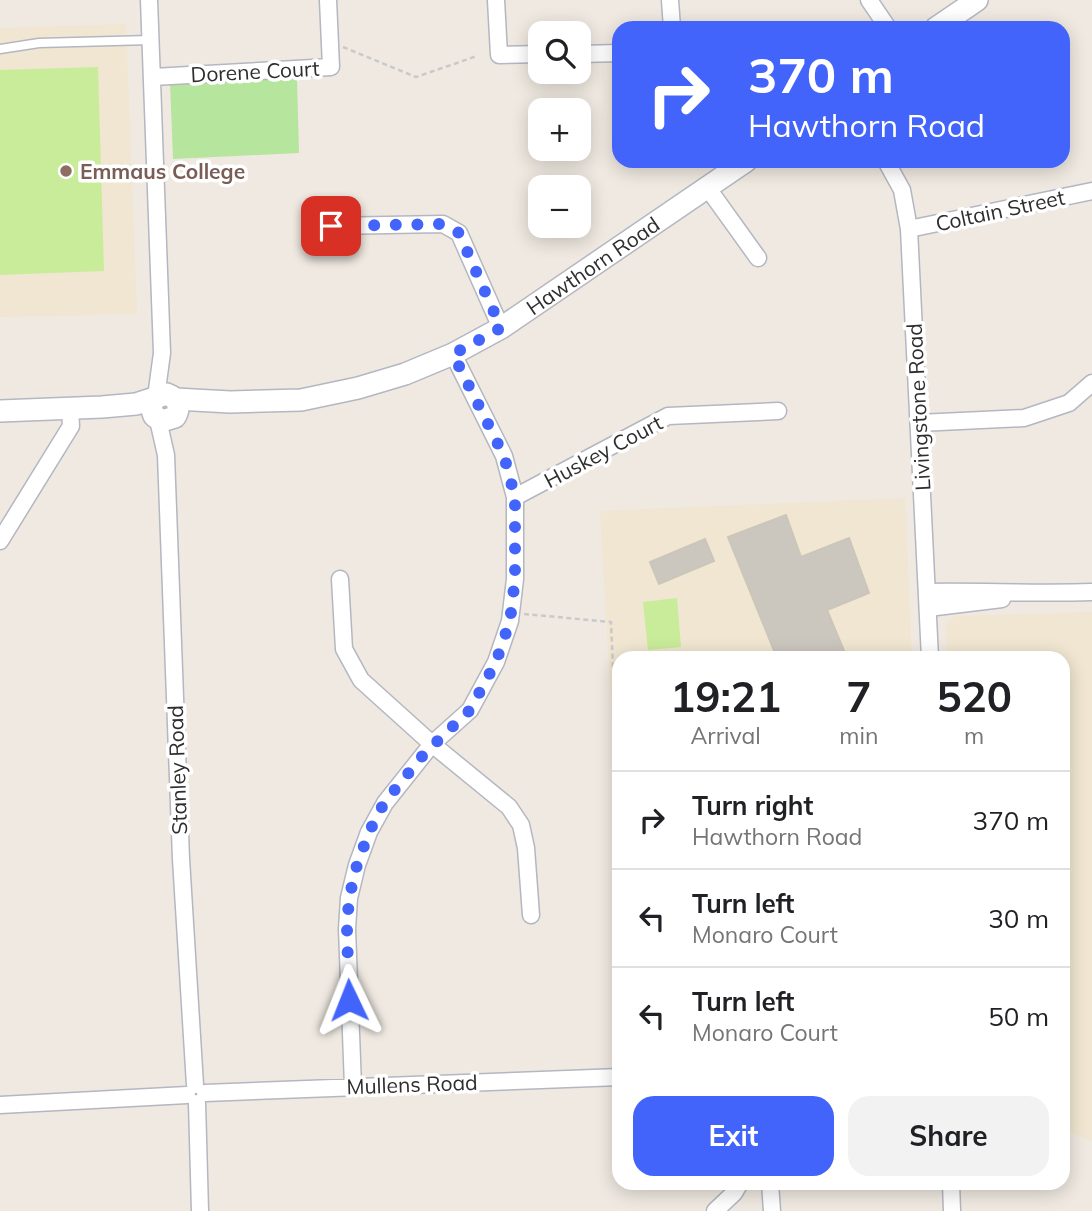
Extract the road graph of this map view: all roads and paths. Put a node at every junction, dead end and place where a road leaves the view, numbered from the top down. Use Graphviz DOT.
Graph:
graph roads {
  1 [pos="149,0"];
  2 [pos="328,0"];
  3 [pos="496,0"];
  4 [pos="670,0"];
  5 [pos="869,0"];
  6 [pos="977,0"];
  7 [pos="671,21"];
  8 [pos="883,21"];
  9 [pos="946,21"];
  10 [pos="151,40"];
  11 [pos="342,47"];
  12 [pos="0,50"];
  13 [pos="612,53"];
  14 [pos="528,54"];
  15 [pos="591,54"];
  16 [pos="477,56"];
  17 [pos="153,77"];
  18 [pos="729,168"];
  19 [pos="890,168"];
  20 [pos="707,187"];
  21 [pos="1092,191"];
  22 [pos="331,226"];
  23 [pos="909,229"];
  24 [pos="758,258"];
  25 [pos="501,328"];
  26 [pos="453,354"];
  27 [pos="1092,383"];
  28 [pos="166,408"];
  29 [pos="70,409"];
  30 [pos="0,411"];
  31 [pos="778,411"];
  32 [pos="919,423"];
  33 [pos="515,497"];
  34 [pos="0,541"];
  35 [pos="340,579"];
  36 [pos="1092,592"];
  37 [pos="927,600"];
  38 [pos="524,614"];
  39 [pos="612,651"];
  40 [pos="930,651"];
  41 [pos="432,744"];
  42 [pos="531,915"];
  43 [pos="612,1077"];
  44 [pos="353,1086"];
  45 [pos="196,1094"];
  46 [pos="0,1105"];
  47 [pos="736,1190"];
  48 [pos="770,1190"];
  49 [pos="951,1190"];
  50 [pos="200,1211"];
  51 [pos="715,1211"];
  52 [pos="772,1211"];
  53 [pos="952,1211"];
  1 -- 10 [label="street, Stanley Road"];
  2 -- 17 [label="street, Dorene Court"];
  3 -- 14 [label="street"];
  4 -- 7 [label="street"];
  5 -- 8 [label="street"];
  6 -- 9 [label="main road"];
  10 -- 12 [label="lane"];
  10 -- 17 [label="street, Stanley Road"];
  11 -- 16 [label="path"];
  13 -- 15 [label="street"];
  17 -- 28 [label="street, Stanley Road"];
  18 -- 20 [label="main road, Hawthorn Road"];
  19 -- 23 [label="street, Livingstone Road"];
  20 -- 24 [label="street"];
  20 -- 25 [label="main road, Hawthorn Road"];
  21 -- 23 [label="street, Coltain Street"];
  22 -- 25 [label="street"];
  23 -- 32 [label="street, Livingstone Road"];
  25 -- 26 [label="main road, Hawthorn Road"];
  26 -- 28 [label="main road, Hawthorn Road"];
  26 -- 33 [label="street"];
  27 -- 32 [label="street"];
  28 -- 29 [label="main road, Hawthorn Road"];
  28 -- 45 [label="street, Stanley Road"];
  29 -- 30 [label="main road, Hawthorn Road"];
  29 -- 34 [label="street"];
  31 -- 33 [label="street, Huskey Court"];
  32 -- 37 [label="street, Livingstone Road"];
  33 -- 41 [label="street"];
  35 -- 41 [label="street"];
  36 -- 37 [label="street"];
  37 -- 40 [label="street, Livingstone Road"];
  38 -- 39 [label="path"];
  41 -- 42 [label="street"];
  41 -- 44 [label="street"];
  43 -- 44 [label="street, Mullens Road"];
  44 -- 45 [label="street, Mullens Road"];
  45 -- 46 [label="street, Mullens Road"];
  45 -- 50 [label="street, Stanley Road"];
  47 -- 51 [label="street"];
  48 -- 52 [label="street"];
  49 -- 53 [label="street"];
}
